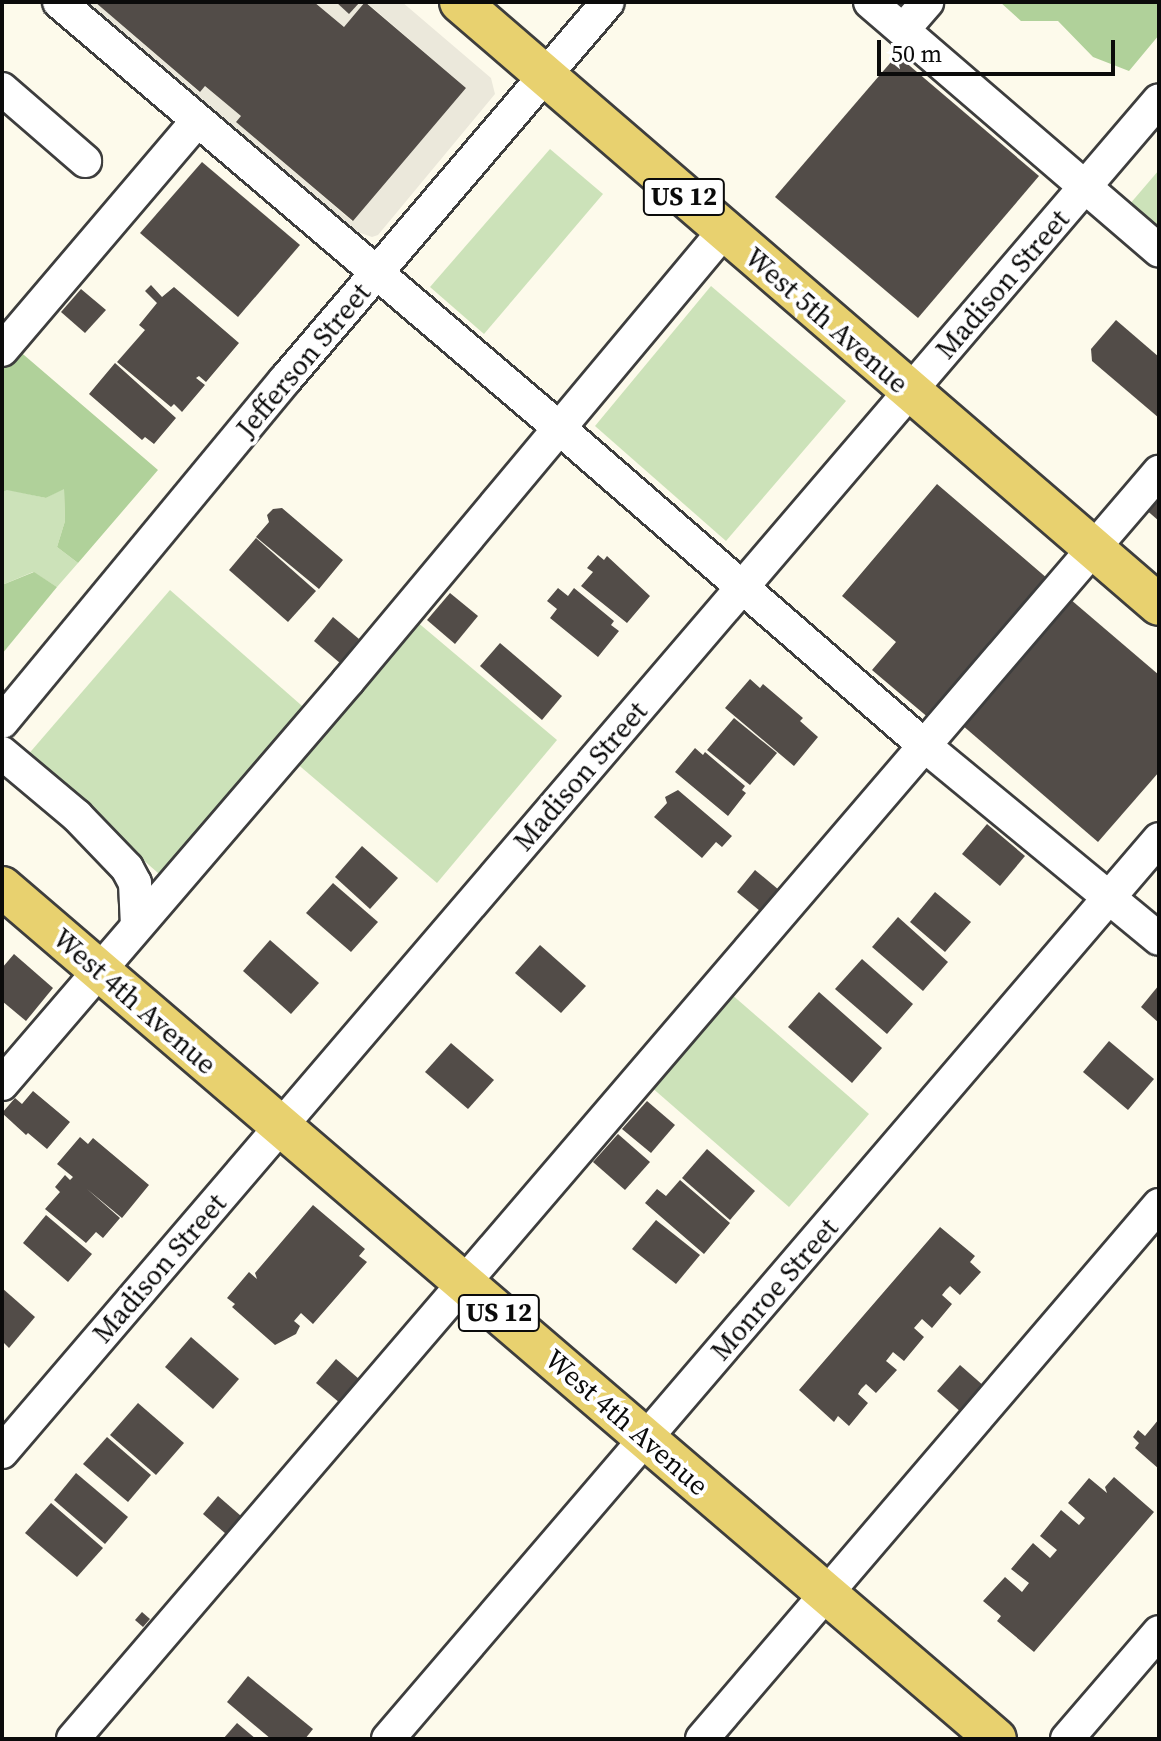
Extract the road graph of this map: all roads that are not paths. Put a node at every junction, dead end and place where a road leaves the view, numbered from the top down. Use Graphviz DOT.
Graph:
graph roads {
  1 [pos="59,2"];
  2 [pos="460,2"];
  3 [pos="608,2"];
  4 [pos="870,2"];
  5 [pos="927,2"];
  6 [pos="903,30"];
  7 [pos="545,76"];
  8 [pos="2,89"];
  9 [pos="1159,100"];
  10 [pos="197,121"];
  11 [pos="85,161"];
  12 [pos="1084,187"];
  13 [pos="724,231"];
  14 [pos="1159,251"];
  15 [pos="376,273"];
  16 [pos="2,350"];
  17 [pos="909,391"];
  18 [pos="559,428"];
  19 [pos="1159,472"];
  20 [pos="1094,549"];
  21 [pos="742,588"];
  22 [pos="1159,605"];
  23 [pos="2,722"];
  24 [pos="925,746"];
  25 [pos="2,753"];
  26 [pos="1159,839"];
  27 [pos="2,887"];
  28 [pos="1108,898"];
  29 [pos="137,925"];
  30 [pos="1159,939"];
  31 [pos="99,970"];
  32 [pos="2,1084"];
  33 [pos="281,1126"];
  34 [pos="1159,1205"];
  35 [pos="462,1281"];
  36 [pos="646,1439"];
  37 [pos="2,1452"];
  38 [pos="826,1593"];
  39 [pos="1159,1632"];
  40 [pos="73,1739"];
  41 [pos="388,1739"];
  42 [pos="702,1739"];
  43 [pos="996,1739"];
  44 [pos="1067,1739"];
  1 -- 10 [label="street"];
  2 -- 7 [label="main road, West 5th Avenue / US 12"];
  3 -- 7 [label="street, Jefferson Street"];
  4 -- 6 [label="street"];
  5 -- 6 [label="street"];
  6 -- 12 [label="street"];
  7 -- 13 [label="main road, West 5th Avenue / US 12"];
  7 -- 15 [label="street, Jefferson Street"];
  8 -- 11 [label="street"];
  9 -- 12 [label="street, Madison Street"];
  10 -- 15 [label="street"];
  10 -- 16 [label="street"];
  12 -- 14 [label="street"];
  12 -- 17 [label="street, Madison Street"];
  13 -- 17 [label="main road, West 5th Avenue / US 12"];
  13 -- 18 [label="street"];
  15 -- 18 [label="street"];
  15 -- 23 [label="street, Jefferson Street"];
  17 -- 20 [label="main road, West 5th Avenue / US 12"];
  17 -- 21 [label="street, Madison Street"];
  18 -- 21 [label="street"];
  18 -- 29 [label="street"];
  19 -- 20 [label="street"];
  20 -- 22 [label="main road, West 5th Avenue / US 12"];
  20 -- 24 [label="street"];
  21 -- 24 [label="street"];
  21 -- 33 [label="street, Madison Street"];
  24 -- 28 [label="street"];
  24 -- 35 [label="street"];
  25 -- 29 [label="street"];
  26 -- 28 [label="street, Monroe Street"];
  27 -- 31 [label="main road, West 4th Avenue / US 12"];
  28 -- 30 [label="street"];
  28 -- 36 [label="street, Monroe Street"];
  29 -- 31 [label="street"];
  31 -- 32 [label="street"];
  31 -- 33 [label="main road, West 4th Avenue / US 12"];
  33 -- 35 [label="main road, West 4th Avenue / US 12"];
  33 -- 37 [label="street, Madison Street"];
  34 -- 38 [label="street"];
  35 -- 36 [label="main road, West 4th Avenue / US 12"];
  35 -- 40 [label="street"];
  36 -- 38 [label="main road, West 4th Avenue / US 12"];
  36 -- 41 [label="street, Monroe Street"];
  38 -- 42 [label="street"];
  38 -- 43 [label="main road, West 4th Avenue / US 12"];
  39 -- 44 [label="street"];
}
